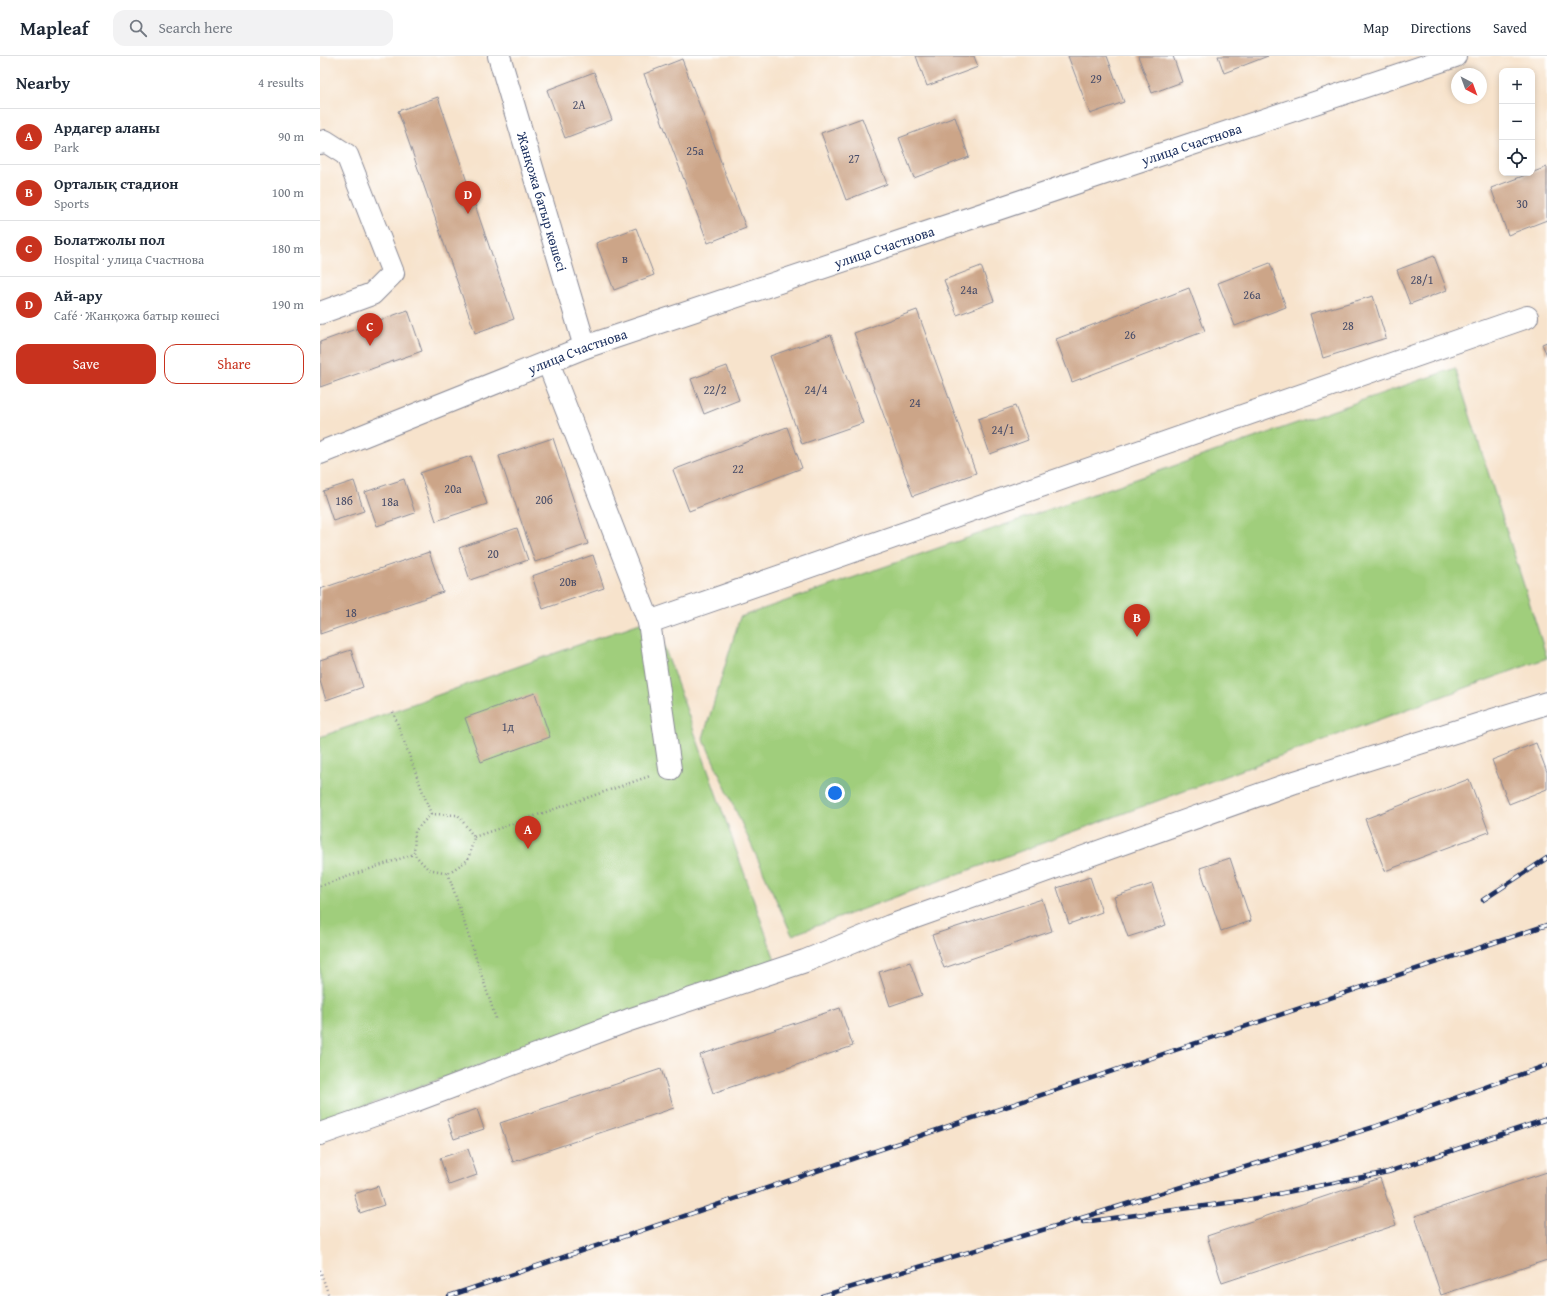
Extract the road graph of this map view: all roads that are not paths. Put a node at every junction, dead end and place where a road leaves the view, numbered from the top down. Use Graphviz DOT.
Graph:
graph roads {
  1 [pos="499,56"];
  2 [pos="1455,56"];
  3 [pos="320,143"];
  4 [pos="320,313"];
  5 [pos="1527,316"];
  6 [pos="585,347"];
  7 [pos="548,362"];
  8 [pos="320,453"];
  9 [pos="649,622"];
  10 [pos="1547,703"];
  11 [pos="670,769"];
  12 [pos="320,1134"];
  1 -- 6 [label="street, Жанқожа батыр көшесі"];
  2 -- 6 [label="street, улица Счастнова"];
  3 -- 4 [label="street"];
  5 -- 9 [label="street"];
  6 -- 7 [label="street, улица Счастнова"];
  7 -- 8 [label="street, улица Счастнова"];
  7 -- 9 [label="street"];
  9 -- 11 [label="street"];
  10 -- 12 [label="street"];
}
